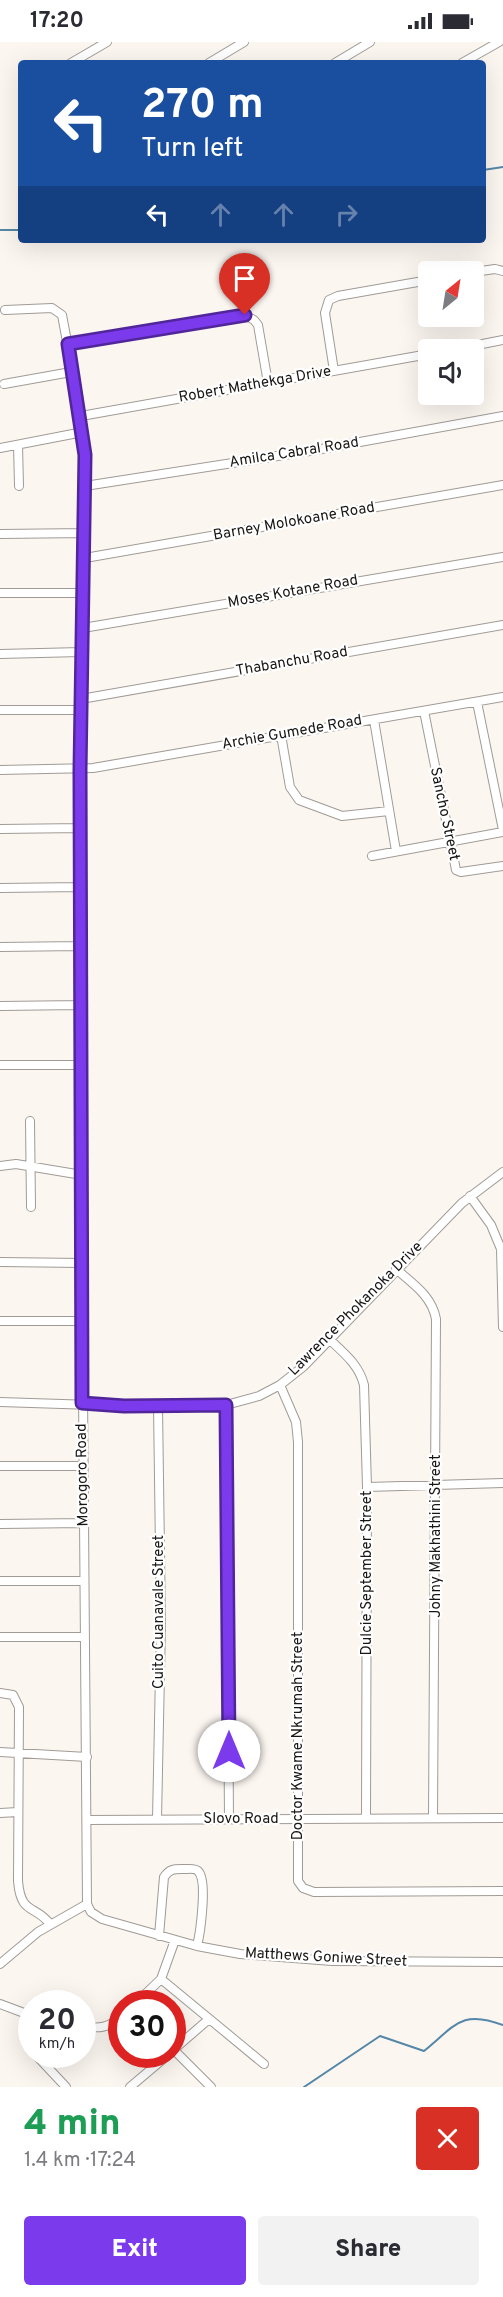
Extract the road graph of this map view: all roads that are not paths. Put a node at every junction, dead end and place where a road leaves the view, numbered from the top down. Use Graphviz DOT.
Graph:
graph roads {
  1 [pos="107,42"];
  2 [pos="244,42"];
  3 [pos="370,42"];
  4 [pos="499,42"];
  5 [pos="76,60"];
  6 [pos="214,60"];
  7 [pos="340,60"];
  8 [pos="467,60"];
  9 [pos="484,271"];
  10 [pos="503,271"];
  11 [pos="418,282"];
  12 [pos="5,309"];
  13 [pos="503,340"];
  14 [pos="68,344"];
  15 [pos="484,344"];
  16 [pos="418,356"];
  17 [pos="334,370"];
  18 [pos="71,372"];
  19 [pos="268,383"];
  20 [pos="4,384"];
  21 [pos="81,416"];
  22 [pos="503,416"];
  23 [pos="83,432"];
  24 [pos="18,445"];
  25 [pos="0,448"];
  26 [pos="503,485"];
  27 [pos="19,486"];
  28 [pos="85,486"];
  29 [pos="85,533"];
  30 [pos="0,534"];
  31 [pos="503,556"];
  32 [pos="84,558"];
  33 [pos="0,593"];
  34 [pos="83,593"];
  35 [pos="503,625"];
  36 [pos="82,628"];
  37 [pos="81,652"];
  38 [pos="0,654"];
  39 [pos="503,697"];
  40 [pos="81,699"];
  41 [pos="477,702"];
  42 [pos="0,710"];
  43 [pos="81,710"];
  44 [pos="424,711"];
  45 [pos="374,720"];
  46 [pos="280,735"];
  47 [pos="0,770"];
  48 [pos="80,770"];
  49 [pos="389,811"];
  50 [pos="81,828"];
  51 [pos="0,829"];
  52 [pos="503,831"];
  53 [pos="449,841"];
  54 [pos="396,851"];
  55 [pos="372,856"];
  56 [pos="503,866"];
  57 [pos="81,887"];
  58 [pos="0,888"];
  59 [pos="80,946"];
  60 [pos="0,947"];
  61 [pos="80,1005"];
  62 [pos="0,1006"];
  63 [pos="0,1065"];
  64 [pos="81,1065"];
  65 [pos="30,1121"];
  66 [pos="0,1166"];
  67 [pos="30,1167"];
  68 [pos="503,1172"];
  69 [pos="82,1175"];
  70 [pos="470,1196"];
  71 [pos="31,1207"];
  72 [pos="0,1262"];
  73 [pos="82,1263"];
  74 [pos="396,1269"];
  75 [pos="0,1321"];
  76 [pos="82,1322"];
  77 [pos="503,1327"];
  78 [pos="330,1340"];
  79 [pos="280,1385"];
  80 [pos="0,1402"];
  81 [pos="82,1403"];
  82 [pos="226,1405"];
  83 [pos="158,1406"];
  84 [pos="0,1466"];
  85 [pos="82,1466"];
  86 [pos="503,1483"];
  87 [pos="436,1484"];
  88 [pos="368,1486"];
  89 [pos="83,1523"];
  90 [pos="0,1524"];
  91 [pos="0,1581"];
  92 [pos="84,1581"];
  93 [pos="0,1637"];
  94 [pos="84,1637"];
  95 [pos="0,1693"];
  96 [pos="0,1752"];
  97 [pos="19,1753"];
  98 [pos="87,1757"];
  99 [pos="18,1812"];
  100 [pos="0,1813"];
  101 [pos="366,1818"];
  102 [pos="433,1818"];
  103 [pos="503,1818"];
  104 [pos="157,1819"];
  105 [pos="229,1819"];
  106 [pos="299,1819"];
  107 [pos="87,1820"];
  108 [pos="503,1892"];
  109 [pos="87,1904"];
  110 [pos="50,1924"];
  111 [pos="159,1936"];
  112 [pos="175,1940"];
  113 [pos="197,1946"];
  114 [pos="503,1962"];
  115 [pos="0,1965"];
  116 [pos="161,1979"];
  117 [pos="150,1990"];
  118 [pos="0,2004"];
  119 [pos="18,2011"];
  120 [pos="209,2019"];
  121 [pos="186,2039"];
  122 [pos="264,2064"];
  123 [pos="186,2065"];
  124 [pos="48,2068"];
  125 [pos="152,2068"];
  126 [pos="66,2087"];
  127 [pos="130,2087"];
  128 [pos="211,2087"];
  1 -- 5 [label="street"];
  2 -- 6 [label="street"];
  3 -- 7 [label="street"];
  4 -- 8 [label="street"];
  9 -- 10 [label="street"];
  11 -- 17 [label="street"];
  12 -- 14 [label="street, Morogoro Road"];
  13 -- 15 [label="street"];
  14 -- 18 [label="street, Morogoro Road"];
  14 -- 19 [label="street"];
  16 -- 17 [label="street, Robert Mathekga Drive"];
  17 -- 19 [label="street, Robert Mathekga Drive"];
  18 -- 20 [label="street"];
  18 -- 21 [label="street, Morogoro Road"];
  19 -- 21 [label="street, Robert Mathekga Drive"];
  21 -- 23 [label="street, Morogoro Road"];
  22 -- 28 [label="street, Amilca Cabral Road"];
  23 -- 24 [label="street"];
  23 -- 28 [label="street, Morogoro Road"];
  24 -- 25 [label="street"];
  24 -- 27 [label="street"];
  26 -- 32 [label="street, Barney Molokoane Road"];
  28 -- 29 [label="street, Morogoro Road"];
  29 -- 30 [label="street"];
  29 -- 32 [label="street, Morogoro Road"];
  31 -- 36 [label="street, Moses Kotane Road"];
  32 -- 34 [label="street, Morogoro Road"];
  33 -- 34 [label="street"];
  34 -- 36 [label="street, Morogoro Road"];
  35 -- 40 [label="street, Thabanchu Road"];
  36 -- 37 [label="street, Morogoro Road"];
  37 -- 38 [label="street"];
  37 -- 40 [label="street, Morogoro Road"];
  39 -- 41 [label="street, Archie Gumede Road"];
  40 -- 43 [label="street, Morogoro Road"];
  41 -- 44 [label="street, Archie Gumede Road"];
  41 -- 52 [label="street"];
  42 -- 43 [label="street"];
  43 -- 48 [label="street, Morogoro Road"];
  44 -- 45 [label="street, Archie Gumede Road"];
  44 -- 53 [label="street, Sancho Street"];
  45 -- 46 [label="street, Archie Gumede Road"];
  45 -- 49 [label="street"];
  46 -- 48 [label="street, Archie Gumede Road"];
  46 -- 49 [label="street"];
  47 -- 48 [label="street, Archie Gumede Road"];
  48 -- 50 [label="street, Morogoro Road"];
  49 -- 54 [label="street"];
  50 -- 51 [label="street"];
  50 -- 57 [label="street, Morogoro Road"];
  52 -- 53 [label="street"];
  53 -- 54 [label="street"];
  53 -- 56 [label="street, Sancho Street"];
  54 -- 55 [label="street"];
  57 -- 58 [label="street"];
  57 -- 59 [label="street, Morogoro Road"];
  59 -- 60 [label="street"];
  59 -- 61 [label="street, Morogoro Road"];
  61 -- 62 [label="street"];
  61 -- 64 [label="street, Morogoro Road"];
  63 -- 64 [label="street"];
  64 -- 69 [label="street, Morogoro Road"];
  65 -- 67 [label="street"];
  66 -- 67 [label="street"];
  67 -- 69 [label="street"];
  67 -- 71 [label="street"];
  68 -- 70 [label="street, Lawrence Phokanoka Drive"];
  69 -- 73 [label="street, Morogoro Road"];
  70 -- 74 [label="street, Lawrence Phokanoka Drive"];
  70 -- 77 [label="street"];
  72 -- 73 [label="street"];
  73 -- 76 [label="street, Morogoro Road"];
  74 -- 78 [label="street, Lawrence Phokanoka Drive"];
  74 -- 87 [label="street, Johny Makhathini Street"];
  75 -- 76 [label="street"];
  76 -- 81 [label="street, Morogoro Road"];
  78 -- 79 [label="street, Lawrence Phokanoka Drive"];
  78 -- 88 [label="street, Dulcie September Street"];
  79 -- 82 [label="street, Lawrence Phokanoka Drive"];
  79 -- 106 [label="street, Doctor Kwame Nkrumah Street"];
  80 -- 81 [label="street, Lawrence Phokanoka Drive"];
  81 -- 83 [label="street, Lawrence Phokanoka Drive"];
  81 -- 85 [label="street, Morogoro Road"];
  82 -- 83 [label="street, Lawrence Phokanoka Drive"];
  82 -- 105 [label="street"];
  83 -- 104 [label="street, Cuito Cuanavale Street"];
  84 -- 85 [label="street"];
  85 -- 89 [label="street, Morogoro Road"];
  86 -- 87 [label="street"];
  87 -- 88 [label="street"];
  87 -- 102 [label="street, Johny Makhathini Street"];
  88 -- 101 [label="street, Dulcie September Street"];
  89 -- 90 [label="street"];
  89 -- 92 [label="street, Morogoro Road"];
  91 -- 92 [label="street"];
  92 -- 94 [label="street, Morogoro Road"];
  93 -- 94 [label="street"];
  94 -- 98 [label="street, Morogoro Road"];
  95 -- 97 [label="street"];
  96 -- 97 [label="street"];
  97 -- 98 [label="street"];
  97 -- 99 [label="street"];
  98 -- 107 [label="street, Morogoro Road"];
  99 -- 100 [label="street"];
  99 -- 110 [label="street"];
  101 -- 102 [label="street, Slovo Road"];
  101 -- 106 [label="street, Slovo Road"];
  102 -- 103 [label="street, Slovo Road"];
  104 -- 105 [label="street, Slovo Road"];
  104 -- 107 [label="street, Slovo Road"];
  105 -- 106 [label="street, Slovo Road"];
  106 -- 108 [label="street, Doctor Kwame Nkrumah Street"];
  107 -- 109 [label="street, Morogoro Road"];
  109 -- 110 [label="street"];
  109 -- 111 [label="street, Matthews Goniwe Street"];
  110 -- 115 [label="street"];
  111 -- 112 [label="street, Matthews Goniwe Street"];
  111 -- 113 [label="street"];
  112 -- 113 [label="street, Matthews Goniwe Street"];
  112 -- 116 [label="street"];
  113 -- 114 [label="street, Matthews Goniwe Street"];
  116 -- 117 [label="street"];
  116 -- 120 [label="street"];
  118 -- 119 [label="street"];
  120 -- 121 [label="street"];
  120 -- 122 [label="street"];
  123 -- 128 [label="street"];
  124 -- 126 [label="street"];
  125 -- 127 [label="street"];
}
